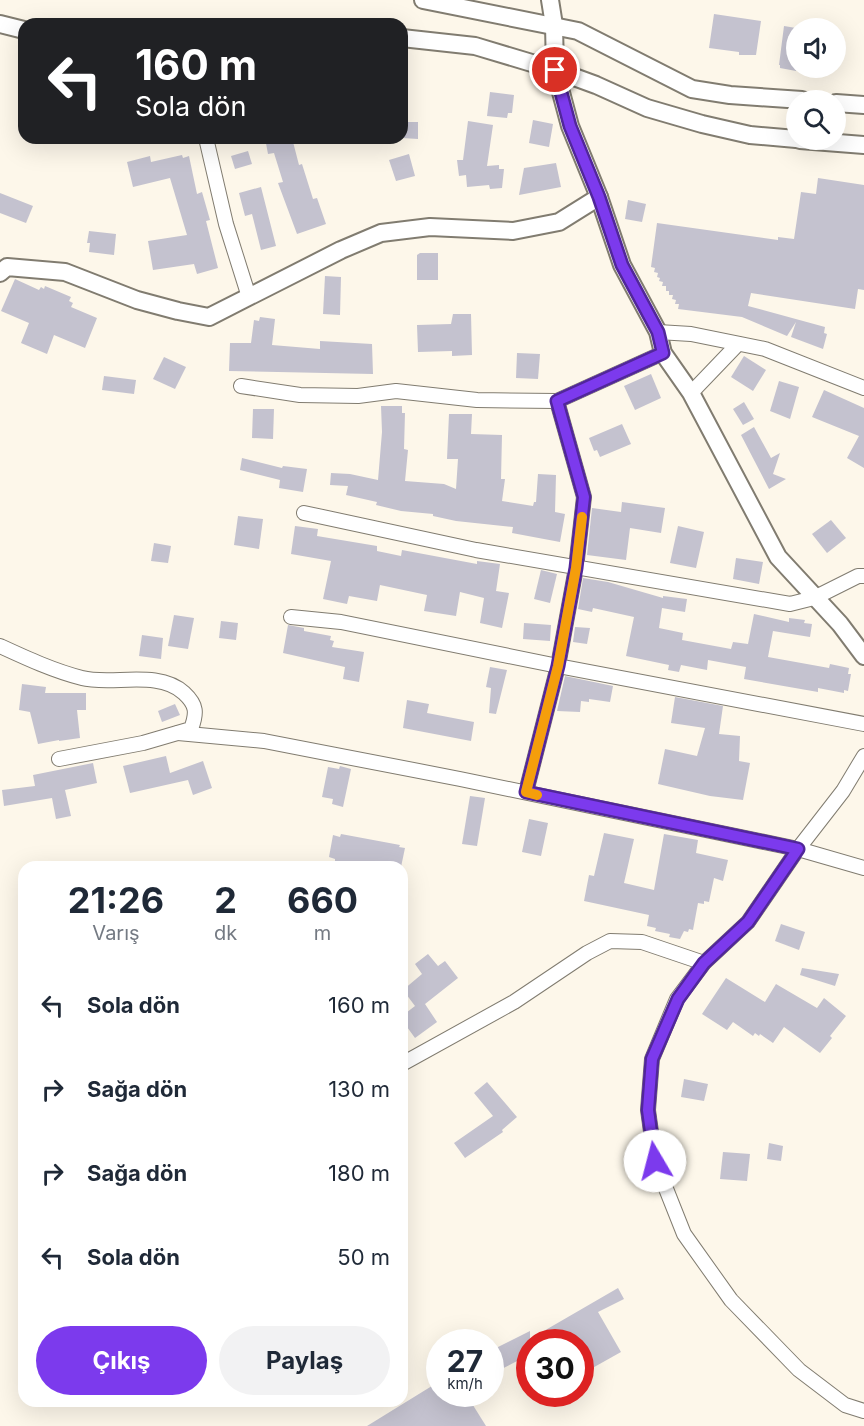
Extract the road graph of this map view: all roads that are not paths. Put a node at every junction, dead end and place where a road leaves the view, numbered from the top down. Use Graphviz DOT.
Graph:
graph roads {
  1 [pos="423,0"];
  2 [pos="550,0"];
  3 [pos="0,24"];
  4 [pos="18,28"];
  5 [pos="554,29"];
  6 [pos="408,39"];
  7 [pos="554,62"];
  8 [pos="786,99"];
  9 [pos="846,104"];
  10 [pos="864,105"];
  11 [pos="786,138"];
  12 [pos="846,143"];
  13 [pos="207,144"];
  14 [pos="864,145"];
  15 [pos="599,197"];
  16 [pos="2,267"];
  17 [pos="249,297"];
  18 [pos="658,332"];
  19 [pos="738,344"];
  20 [pos="663,353"];
  21 [pos="241,386"];
  22 [pos="864,388"];
  23 [pos="692,393"];
  24 [pos="557,401"];
  25 [pos="304,513"];
  26 [pos="576,568"];
  27 [pos="864,576"];
  28 [pos="814,598"];
  29 [pos="291,617"];
  30 [pos="0,646"];
  31 [pos="864,656"];
  32 [pos="558,666"];
  33 [pos="864,724"];
  34 [pos="178,733"];
  35 [pos="864,756"];
  36 [pos="59,759"];
  37 [pos="526,792"];
  38 [pos="798,849"];
  39 [pos="864,868"];
  40 [pos="704,963"];
  41 [pos="408,1058"];
  42 [pos="864,1411"];
  1 -- 5 [label="street"];
  2 -- 5 [label="street"];
  3 -- 4 [label="street"];
  5 -- 7 [label="street"];
  5 -- 8 [label="street"];
  6 -- 7 [label="street"];
  7 -- 11 [label="street"];
  7 -- 15 [label="street"];
  9 -- 10 [label="street"];
  12 -- 14 [label="street"];
  13 -- 17 [label="street"];
  15 -- 17 [label="street"];
  15 -- 18 [label="street"];
  16 -- 17 [label="street"];
  18 -- 19 [label="street"];
  18 -- 20 [label="street"];
  19 -- 22 [label="street"];
  19 -- 23 [label="street"];
  20 -- 23 [label="street"];
  20 -- 24 [label="street"];
  21 -- 24 [label="street"];
  23 -- 28 [label="street"];
  24 -- 26 [label="street"];
  25 -- 26 [label="street"];
  26 -- 28 [label="street"];
  26 -- 32 [label="street"];
  27 -- 28 [label="street"];
  28 -- 31 [label="street"];
  29 -- 32 [label="street"];
  30 -- 34 [label="street"];
  32 -- 33 [label="street"];
  32 -- 37 [label="street"];
  34 -- 36 [label="street"];
  34 -- 37 [label="street"];
  35 -- 38 [label="street"];
  37 -- 38 [label="street"];
  38 -- 39 [label="street"];
  38 -- 40 [label="street"];
  40 -- 41 [label="street"];
  40 -- 42 [label="street"];
}
